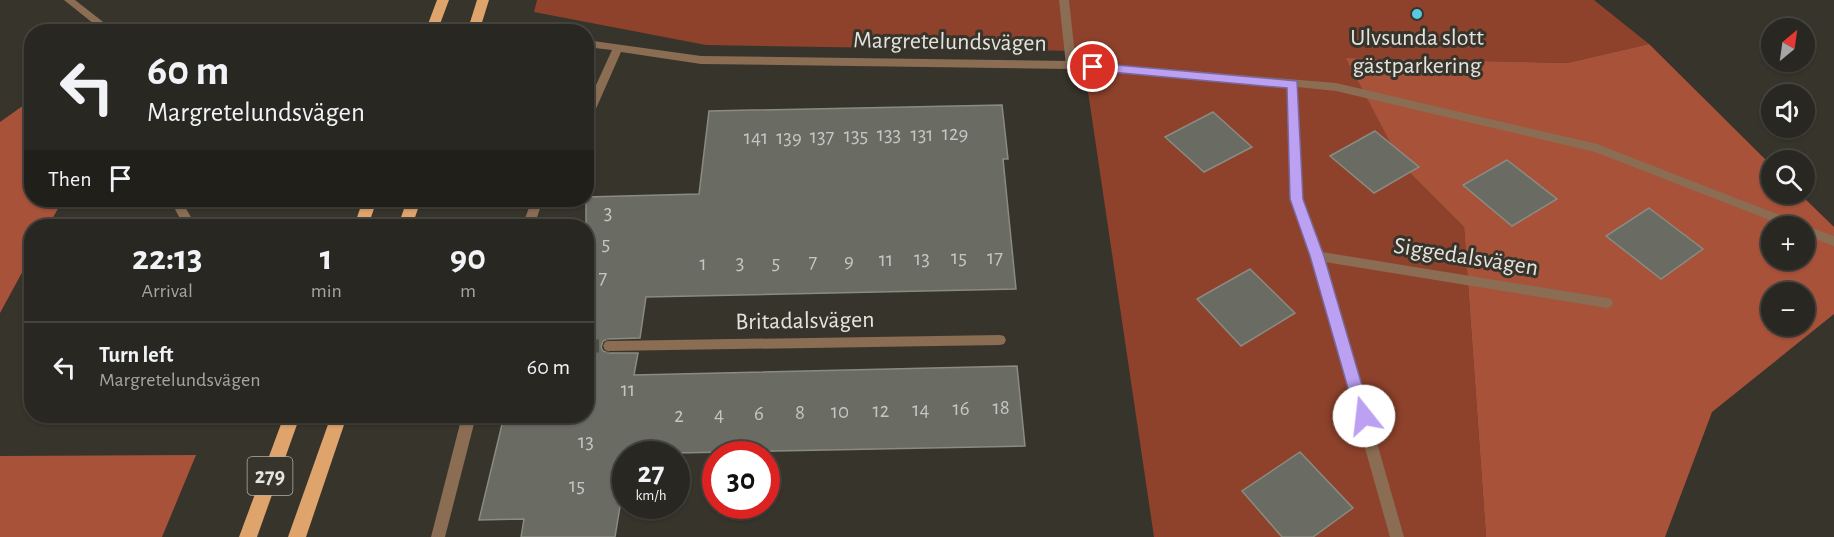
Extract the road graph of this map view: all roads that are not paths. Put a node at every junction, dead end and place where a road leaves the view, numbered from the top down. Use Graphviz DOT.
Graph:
graph roads {
  1 [pos="69,0"];
  2 [pos="443,0"];
  3 [pos="483,0"];
  4 [pos="1064,0"];
  5 [pos="100,24"];
  6 [pos="434,24"];
  7 [pos="476,24"];
  8 [pos="594,44"];
  9 [pos="618,48"];
  10 [pos="1071,65"];
  11 [pos="1292,84"];
  12 [pos="594,102"];
  13 [pos="1770,216"];
  14 [pos="1815,234"];
  15 [pos="1834,242"];
  16 [pos="1317,256"];
  17 [pos="1607,303"];
  18 [pos="1000,340"];
  19 [pos="609,346"];
  20 [pos="289,423"];
  21 [pos="337,423"];
  22 [pos="467,423"];
  23 [pos="248,537"];
  24 [pos="297,537"];
  25 [pos="438,537"];
  26 [pos="1397,537"];
  1 -- 5 [label="street"];
  2 -- 6 [label="main road"];
  3 -- 7 [label="main road"];
  4 -- 10 [label="street"];
  8 -- 9 [label="street, Margretelundsvägen"];
  9 -- 10 [label="street, Margretelundsvägen"];
  9 -- 12 [label="street"];
  10 -- 11 [label="street, Margretelundsvägen"];
  11 -- 13 [label="street, Margretelundsvägen"];
  11 -- 16 [label="street"];
  14 -- 15 [label="street"];
  16 -- 17 [label="street, Siggedalsvägen"];
  16 -- 26 [label="street"];
  18 -- 19 [label="street, Britadalsvägen"];
  20 -- 23 [label="main road, 279"];
  21 -- 24 [label="main road, 279"];
  22 -- 25 [label="street"];
}
